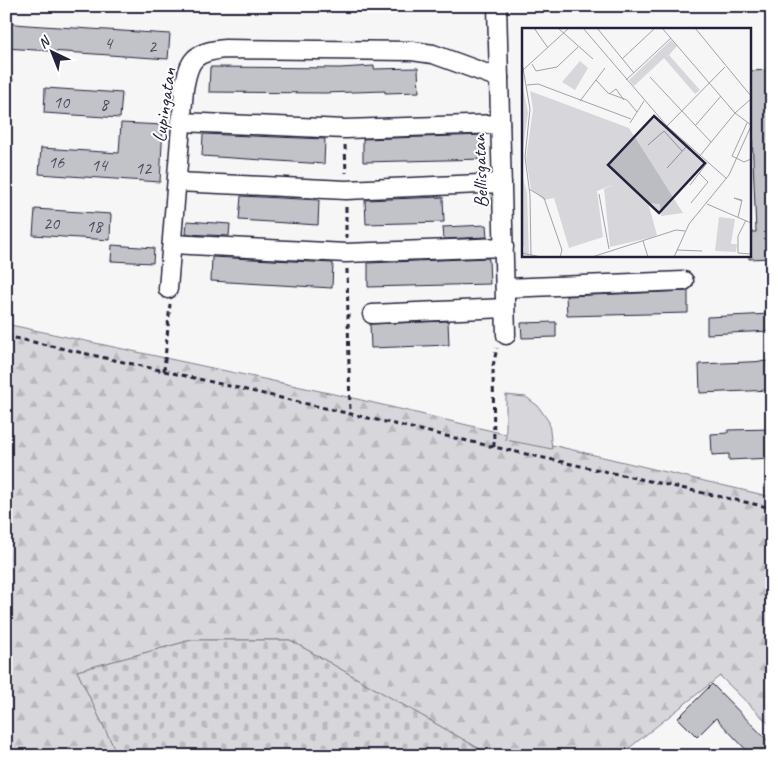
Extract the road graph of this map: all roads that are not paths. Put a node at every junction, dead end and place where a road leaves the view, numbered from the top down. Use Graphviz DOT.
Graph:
graph roads {
  1 [pos="496,6"];
  2 [pos="499,78"];
  3 [pos="182,122"];
  4 [pos="500,124"];
  5 [pos="177,182"];
  6 [pos="502,183"];
  7 [pos="172,244"];
  8 [pos="504,247"];
  9 [pos="684,281"];
  10 [pos="505,288"];
  11 [pos="168,289"];
  12 [pos="506,308"];
  13 [pos="372,314"];
  14 [pos="506,335"];
  1 -- 2 [label="street, Bellisgatan"];
  2 -- 3 [label="street, Lupingatan"];
  2 -- 4 [label="street, Bellisgatan"];
  3 -- 4 [label="street"];
  3 -- 5 [label="street, Lupingatan"];
  4 -- 6 [label="street, Bellisgatan"];
  5 -- 6 [label="street"];
  5 -- 7 [label="street, Lupingatan"];
  6 -- 8 [label="street, Bellisgatan"];
  7 -- 8 [label="street"];
  7 -- 11 [label="street, Lupingatan"];
  8 -- 10 [label="street, Bellisgatan"];
  9 -- 10 [label="street"];
  10 -- 12 [label="street, Bellisgatan"];
  12 -- 13 [label="street"];
  12 -- 14 [label="street, Bellisgatan"];
}
